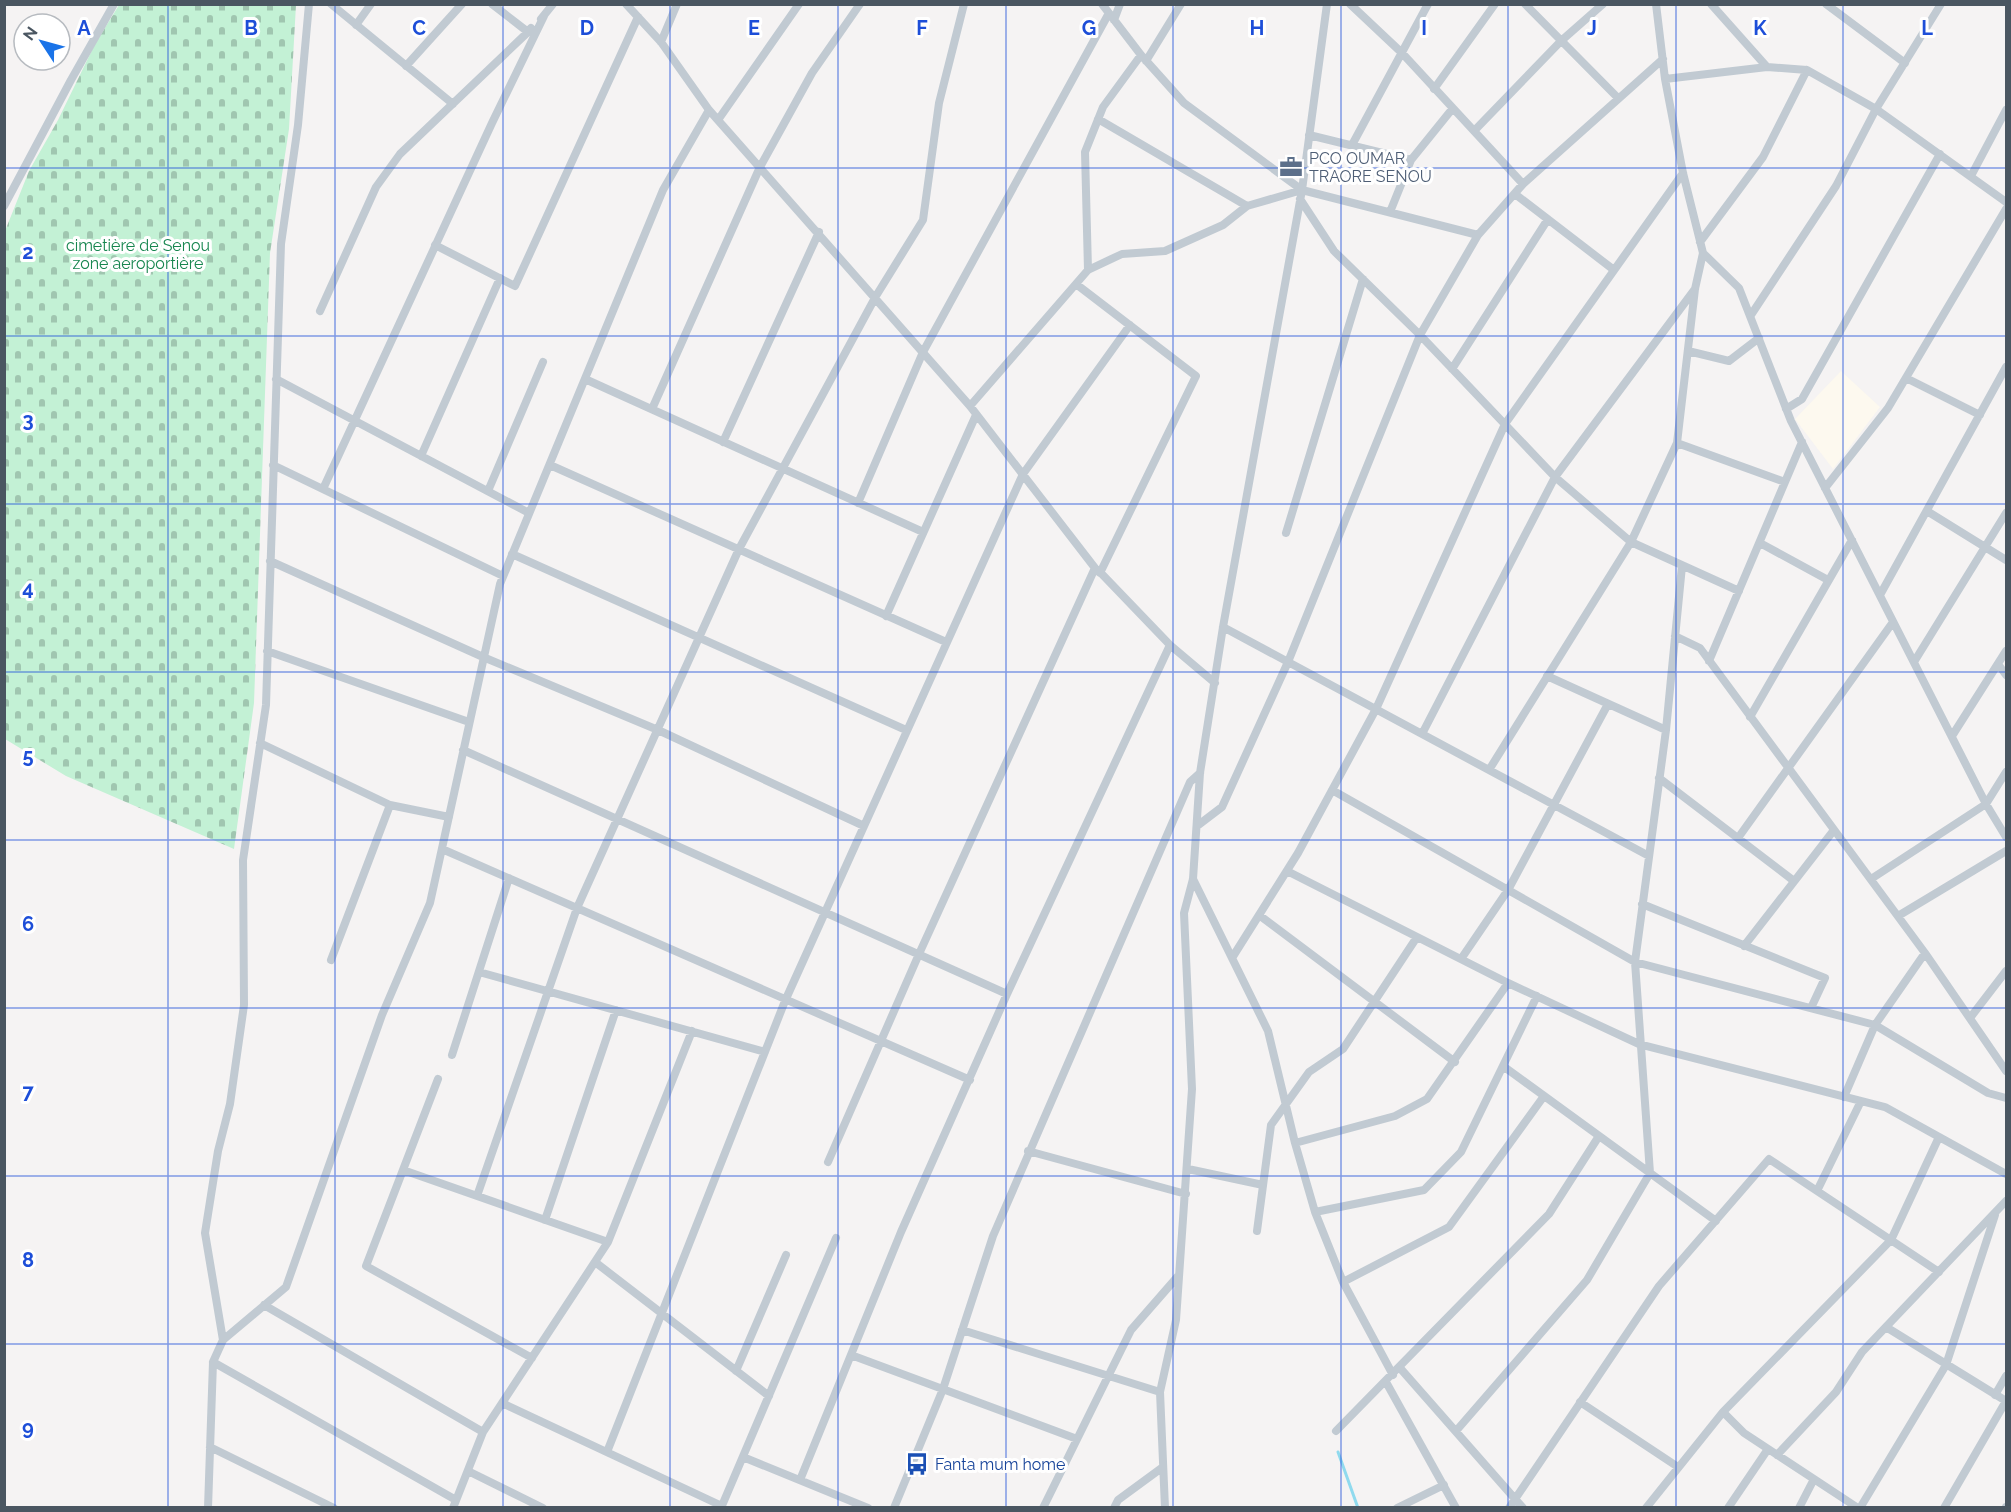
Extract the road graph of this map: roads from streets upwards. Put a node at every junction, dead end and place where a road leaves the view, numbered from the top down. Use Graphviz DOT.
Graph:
graph roads {
  1 [pos="114,4"];
  2 [pos="309,4"];
  3 [pos="331,4"];
  4 [pos="371,4"];
  5 [pos="462,4"];
  6 [pos="492,4"];
  7 [pos="553,4"];
  8 [pos="626,4"];
  9 [pos="677,4"];
  10 [pos="799,4"];
  11 [pos="860,4"];
  12 [pos="964,4"];
  13 [pos="1102,4"];
  14 [pos="1120,4"];
  15 [pos="1180,4"];
  16 [pos="1327,4"];
  17 [pos="1350,4"];
  18 [pos="1428,4"];
  19 [pos="1495,4"];
  20 [pos="1525,4"];
  21 [pos="1603,4"];
  22 [pos="1656,4"];
  23 [pos="1826,4"];
  24 [pos="1711,5"];
  25 [pos="1939,6"];
  26 [pos="544,16"];
  27 [pos="1112,16"];
  28 [pos="638,17"];
  29 [pos="356,25"];
  30 [pos="528,32"];
  31 [pos="1562,41"];
  32 [pos="661,42"];
  33 [pos="1402,53"];
  34 [pos="1143,58"];
  35 [pos="1663,59"];
  36 [pos="1905,63"];
  37 [pos="406,66"];
  38 [pos="1767,67"];
  39 [pos="1807,70"];
  40 [pos="1665,79"];
  41 [pos="1434,88"];
  42 [pos="1618,98"];
  43 [pos="453,104"];
  44 [pos="1453,108"];
  45 [pos="1876,108"];
  46 [pos="709,110"];
  47 [pos="2007,110"];
  48 [pos="1098,119"];
  49 [pos="718,120"];
  50 [pos="1474,131"];
  51 [pos="1309,135"];
  52 [pos="1352,145"];
  53 [pos="1940,154"];
  54 [pos="1411,160"];
  55 [pos="760,167"];
  56 [pos="1683,173"];
  57 [pos="1971,176"];
  58 [pos="1523,184"];
  59 [pos="1301,194"];
  60 [pos="1515,194"];
  61 [pos="2007,202"];
  62 [pos="4,206"];
  63 [pos="1247,206"];
  64 [pos="2007,209"];
  65 [pos="1390,212"];
  66 [pos="1548,219"];
  67 [pos="819,232"];
  68 [pos="1478,235"];
  69 [pos="1700,242"];
  70 [pos="435,245"];
  71 [pos="1703,253"];
  72 [pos="1088,270"];
  73 [pos="1614,270"];
  74 [pos="500,278"];
  75 [pos="1363,279"];
  76 [pos="1076,284"];
  77 [pos="1695,289"];
  78 [pos="876,296"];
  79 [pos="320,310"];
  80 [pos="1751,315"];
  81 [pos="1130,325"];
  82 [pos="1420,335"];
  83 [pos="1759,338"];
  84 [pos="1688,351"];
  85 [pos="922,352"];
  86 [pos="543,362"];
  87 [pos="2007,367"];
  88 [pos="1452,369"];
  89 [pos="1906,378"];
  90 [pos="276,379"];
  91 [pos="585,379"];
  92 [pos="970,406"];
  93 [pos="1786,409"];
  94 [pos="652,410"];
  95 [pos="976,414"];
  96 [pos="1980,415"];
  97 [pos="355,420"];
  98 [pos="1505,424"];
  99 [pos="723,442"];
  100 [pos="1802,442"];
  101 [pos="1677,443"];
  102 [pos="421,456"];
  103 [pos="273,465"];
  104 [pos="550,465"];
  105 [pos="783,468"];
  106 [pos="1023,474"];
  107 [pos="1555,477"];
  108 [pos="1785,482"];
  109 [pos="1825,488"];
  110 [pos="323,489"];
  111 [pos="488,491"];
  112 [pos="858,503"];
  113 [pos="1927,511"];
  114 [pos="530,513"];
  115 [pos="2007,513"];
  116 [pos="923,532"];
  117 [pos="1286,532"];
  118 [pos="1852,540"];
  119 [pos="1631,542"];
  120 [pos="1760,543"];
  121 [pos="1985,547"];
  122 [pos="739,549"];
  123 [pos="512,554"];
  124 [pos="2007,560"];
  125 [pos="270,561"];
  126 [pos="1682,566"];
  127 [pos="1098,570"];
  128 [pos="503,576"];
  129 [pos="1828,580"];
  130 [pos="1739,591"];
  131 [pos="1880,595"];
  132 [pos="886,616"];
  133 [pos="1893,622"];
  134 [pos="1222,627"];
  135 [pos="1675,636"];
  136 [pos="699,637"];
  137 [pos="946,642"];
  138 [pos="1170,645"];
  139 [pos="267,651"];
  140 [pos="2007,651"];
  141 [pos="483,657"];
  142 [pos="1709,661"];
  143 [pos="1288,662"];
  144 [pos="1914,662"];
  145 [pos="1998,664"];
  146 [pos="2007,675"];
  147 [pos="1547,676"];
  148 [pos="1215,682"];
  149 [pos="1608,704"];
  150 [pos="1376,709"];
  151 [pos="1750,717"];
  152 [pos="469,722"];
  153 [pos="658,730"];
  154 [pos="906,730"];
  155 [pos="1666,730"];
  156 [pos="1422,734"];
  157 [pos="1952,736"];
  158 [pos="260,743"];
  159 [pos="463,750"];
  160 [pos="1788,768"];
  161 [pos="1489,770"];
  162 [pos="2007,772"];
  163 [pos="1200,773"];
  164 [pos="1659,778"];
  165 [pos="1332,790"];
  166 [pos="1986,804"];
  167 [pos="390,805"];
  168 [pos="1554,805"];
  169 [pos="449,817"];
  170 [pos="618,819"];
  171 [pos="864,826"];
  172 [pos="1197,826"];
  173 [pos="1834,830"];
  174 [pos="2007,837"];
  175 [pos="1738,838"];
  176 [pos="442,849"];
  177 [pos="2007,851"];
  178 [pos="1649,855"];
  179 [pos="1287,871"];
  180 [pos="508,879"];
  181 [pos="1193,879"];
  182 [pos="1871,879"];
  183 [pos="1794,881"];
  184 [pos="1508,890"];
  185 [pos="1642,904"];
  186 [pos="577,908"];
  187 [pos="825,912"];
  188 [pos="1259,915"];
  189 [pos="1898,916"];
  190 [pos="1417,937"];
  191 [pos="1744,946"];
  192 [pos="1925,953"];
  193 [pos="919,954"];
  194 [pos="1232,958"];
  195 [pos="1461,959"];
  196 [pos="331,960"];
  197 [pos="1635,962"];
  198 [pos="2007,971"];
  199 [pos="479,972"];
  200 [pos="1509,983"];
  201 [pos="548,991"];
  202 [pos="1007,994"];
  203 [pos="1537,996"];
  204 [pos="785,1001"];
  205 [pos="1374,1002"];
  206 [pos="1811,1008"];
  207 [pos="616,1010"];
  208 [pos="1970,1018"];
  209 [pos="1875,1025"];
  210 [pos="692,1031"];
  211 [pos="880,1042"];
  212 [pos="1639,1044"];
  213 [pos="765,1052"];
  214 [pos="452,1054"];
  215 [pos="1455,1062"];
  216 [pos="1503,1066"];
  217 [pos="2007,1071"];
  218 [pos="438,1078"];
  219 [pos="970,1080"];
  220 [pos="1544,1096"];
  221 [pos="1844,1097"];
  222 [pos="2007,1098"];
  223 [pos="1861,1101"];
  224 [pos="1286,1105"];
  225 [pos="1599,1136"];
  226 [pos="1939,1137"];
  227 [pos="1295,1143"];
  228 [pos="1028,1151"];
  229 [pos="828,1162"];
  230 [pos="1188,1169"];
  231 [pos="403,1170"];
  232 [pos="1650,1173"];
  233 [pos="2007,1174"];
  234 [pos="1263,1185"];
  235 [pos="1817,1191"];
  236 [pos="1186,1194"];
  237 [pos="477,1196"];
  238 [pos="2007,1201"];
  239 [pos="1315,1212"];
  240 [pos="1996,1212"];
  241 [pos="545,1220"];
  242 [pos="1716,1221"];
  243 [pos="1257,1231"];
  244 [pos="836,1238"];
  245 [pos="1891,1240"];
  246 [pos="608,1242"];
  247 [pos="786,1255"];
  248 [pos="595,1262"];
  249 [pos="1939,1272"];
  250 [pos="1179,1275"];
  251 [pos="1343,1282"];
  252 [pos="264,1305"];
  253 [pos="662,1313"];
  254 [pos="1886,1327"];
  255 [pos="962,1330"];
  256 [pos="223,1340"];
  257 [pos="851,1354"];
  258 [pos="532,1358"];
  259 [pos="213,1362"];
  260 [pos="1946,1365"];
  261 [pos="736,1371"];
  262 [pos="1397,1372"];
  263 [pos="1108,1376"];
  264 [pos="2007,1376"];
  265 [pos="1386,1382"];
  266 [pos="943,1389"];
  267 [pos="1160,1392"];
  268 [pos="1995,1395"];
  269 [pos="769,1396"];
  270 [pos="2006,1401"];
  271 [pos="1580,1402"];
  272 [pos="502,1403"];
  273 [pos="1723,1412"];
  274 [pos="1336,1431"];
  275 [pos="1456,1431"];
  276 [pos="483,1432"];
  277 [pos="1077,1439"];
  278 [pos="210,1447"];
  279 [pos="1768,1449"];
  280 [pos="607,1452"];
  281 [pos="1778,1455"];
  282 [pos="742,1457"];
  283 [pos="1163,1467"];
  284 [pos="1678,1467"];
  285 [pos="468,1471"];
  286 [pos="1814,1479"];
  287 [pos="800,1480"];
  288 [pos="1444,1485"];
  289 [pos="1515,1498"];
  290 [pos="455,1504"];
  291 [pos="721,1507"];
  292 [pos="208,1508"];
  293 [pos="334,1508"];
  294 [pos="543,1508"];
  295 [pos="868,1508"];
  296 [pos="894,1508"];
  297 [pos="1043,1508"];
  298 [pos="1114,1508"];
  299 [pos="1165,1508"];
  300 [pos="1397,1508"];
  301 [pos="1456,1508"];
  302 [pos="1509,1508"];
  303 [pos="1523,1508"];
  304 [pos="1646,1508"];
  305 [pos="1728,1508"];
  306 [pos="1799,1508"];
  307 [pos="1859,1508"];
  308 [pos="1944,1508"];
  1 -- 62 [label="street"];
  2 -- 90 [label="street"];
  3 -- 29 [label="street"];
  4 -- 29 [label="street"];
  5 -- 37 [label="street"];
  6 -- 30 [label="street"];
  7 -- 26 [label="street"];
  8 -- 28 [label="street"];
  9 -- 32 [label="street"];
  10 -- 49 [label="street"];
  11 -- 55 [label="street"];
  12 -- 78 [label="street"];
  13 -- 27 [label="street"];
  14 -- 27 [label="street"];
  15 -- 34 [label="street"];
  16 -- 51 [label="street"];
  17 -- 33 [label="street"];
  18 -- 33 [label="street"];
  19 -- 41 [label="street"];
  20 -- 31 [label="street"];
  21 -- 31 [label="street"];
  22 -- 35 [label="street"];
  23 -- 36 [label="street"];
  24 -- 38 [label="street"];
  25 -- 36 [label="street"];
  26 -- 30 [label="street"];
  26 -- 70 [label="street"];
  27 -- 34 [label="street"];
  27 -- 85 [label="street"];
  28 -- 32 [label="street"];
  28 -- 74 [label="street"];
  29 -- 37 [label="street"];
  30 -- 43 [label="street"];
  31 -- 42 [label="street"];
  31 -- 50 [label="street"];
  32 -- 46 [label="street"];
  33 -- 41 [label="street"];
  33 -- 52 [label="street"];
  34 -- 48 [label="street"];
  34 -- 59 [label="street"];
  35 -- 40 [label="street"];
  35 -- 42 [label="street"];
  36 -- 45 [label="street"];
  37 -- 43 [label="street"];
  38 -- 39 [label="street"];
  38 -- 40 [label="street"];
  39 -- 45 [label="street"];
  39 -- 69 [label="street"];
  40 -- 56 [label="street"];
  41 -- 44 [label="street"];
  42 -- 58 [label="street"];
  43 -- 79 [label="street"];
  44 -- 50 [label="street"];
  44 -- 54 [label="street"];
  45 -- 53 [label="street"];
  45 -- 80 [label="street"];
  46 -- 49 [label="street"];
  46 -- 91 [label="street"];
  47 -- 57 [label="street"];
  48 -- 63 [label="street"];
  48 -- 72 [label="street"];
  49 -- 55 [label="street"];
  50 -- 58 [label="street"];
  51 -- 52 [label="street"];
  51 -- 59 [label="street"];
  52 -- 54 [label="street"];
  53 -- 57 [label="street"];
  53 -- 93 [label="street"];
  54 -- 65 [label="street"];
  55 -- 67 [label="street"];
  55 -- 94 [label="street"];
  56 -- 69 [label="street"];
  56 -- 73 [label="street"];
  57 -- 61 [label="street"];
  58 -- 60 [label="street"];
  59 -- 63 [label="street"];
  59 -- 65 [label="street"];
  59 -- 75 [label="street"];
  59 -- 134 [label="street"];
  60 -- 66 [label="street"];
  60 -- 68 [label="street"];
  63 -- 72 [label="street"];
  64 -- 89 [label="street"];
  65 -- 68 [label="street"];
  66 -- 73 [label="street"];
  66 -- 88 [label="street"];
  67 -- 78 [label="street"];
  67 -- 99 [label="street"];
  68 -- 82 [label="street"];
  69 -- 71 [label="street"];
  70 -- 74 [label="street"];
  70 -- 97 [label="street"];
  71 -- 77 [label="street"];
  71 -- 80 [label="street"];
  72 -- 76 [label="street"];
  73 -- 98 [label="street"];
  74 -- 102 [label="street"];
  75 -- 82 [label="street"];
  75 -- 117 [label="street"];
  76 -- 81 [label="street"];
  76 -- 92 [label="street"];
  77 -- 84 [label="street"];
  77 -- 107 [label="street"];
  78 -- 85 [label="street"];
  78 -- 105 [label="street"];
  80 -- 83 [label="street"];
  81 -- 106 [label="street"];
  81 -- 127 [label="street"];
  82 -- 88 [label="street"];
  82 -- 143 [label="street"];
  83 -- 84 [label="street"];
  83 -- 93 [label="street"];
  84 -- 101 [label="street"];
  85 -- 92 [label="street"];
  85 -- 112 [label="street"];
  86 -- 111 [label="street"];
  87 -- 96 [label="street"];
  88 -- 98 [label="street"];
  89 -- 96 [label="street"];
  89 -- 109 [label="street"];
  90 -- 97 [label="street"];
  90 -- 103 [label="street"];
  91 -- 94 [label="street"];
  91 -- 104 [label="street"];
  92 -- 95 [label="street"];
  93 -- 100 [label="street"];
  94 -- 99 [label="street"];
  95 -- 106 [label="street"];
  95 -- 116 [label="street"];
  96 -- 113 [label="street"];
  97 -- 102 [label="street"];
  97 -- 110 [label="street"];
  98 -- 107 [label="street"];
  98 -- 150 [label="street"];
  99 -- 105 [label="street"];
  100 -- 108 [label="street"];
  100 -- 109 [label="street"];
  101 -- 108 [label="street"];
  101 -- 119 [label="street"];
  102 -- 111 [label="street"];
  103 -- 110 [label="street"];
  103 -- 125 [label="street"];
  104 -- 114 [label="street"];
  104 -- 122 [label="street"];
  105 -- 112 [label="street"];
  105 -- 122 [label="street"];
  106 -- 127 [label="street"];
  106 -- 137 [label="street"];
  107 -- 119 [label="street"];
  107 -- 156 [label="street"];
  108 -- 120 [label="street"];
  109 -- 118 [label="street"];
  110 -- 128 [label="street"];
  111 -- 114 [label="street"];
  112 -- 116 [label="street"];
  113 -- 121 [label="street"];
  113 -- 131 [label="street"];
  114 -- 123 [label="street"];
  115 -- 121 [label="street"];
  116 -- 132 [label="street"];
  118 -- 129 [label="street"];
  118 -- 131 [label="street"];
  119 -- 126 [label="street"];
  119 -- 147 [label="street"];
  120 -- 129 [label="street"];
  120 -- 130 [label="street"];
  121 -- 124 [label="street"];
  121 -- 144 [label="street"];
  122 -- 132 [label="street"];
  122 -- 136 [label="street"];
  123 -- 128 [label="street"];
  123 -- 136 [label="street"];
  125 -- 139 [label="street"];
  125 -- 141 [label="street"];
  126 -- 130 [label="street"];
  126 -- 135 [label="street"];
  127 -- 138 [label="street"];
  127 -- 193 [label="street"];
  128 -- 141 [label="street"];
  129 -- 151 [label="street"];
  130 -- 142 [label="street"];
  131 -- 133 [label="street"];
  132 -- 137 [label="street"];
  133 -- 144 [label="street"];
  133 -- 160 [label="street"];
  134 -- 143 [label="street"];
  134 -- 148 [label="street"];
  135 -- 142 [label="street"];
  135 -- 155 [label="street"];
  136 -- 153 [label="street"];
  136 -- 154 [label="street"];
  137 -- 154 [label="street"];
  138 -- 148 [label="street"];
  138 -- 202 [label="street"];
  139 -- 152 [label="street"];
  139 -- 158 [label="street"];
  140 -- 145 [label="street"];
  141 -- 152 [label="street"];
  141 -- 153 [label="street"];
  142 -- 151 [label="street"];
  143 -- 150 [label="street"];
  143 -- 172 [label="street"];
  144 -- 157 [label="street"];
  145 -- 146 [label="street"];
  145 -- 157 [label="street"];
  147 -- 149 [label="street"];
  147 -- 161 [label="street"];
  148 -- 163 [label="street"];
  149 -- 155 [label="street"];
  149 -- 168 [label="street"];
  150 -- 156 [label="street"];
  150 -- 165 [label="street"];
  151 -- 160 [label="street"];
  152 -- 159 [label="street"];
  153 -- 170 [label="street"];
  153 -- 171 [label="street"];
  154 -- 171 [label="street"];
  155 -- 164 [label="street"];
  156 -- 161 [label="street"];
  157 -- 166 [label="street"];
  158 -- 167 [label="street"];
  158 -- 256 [label="street"];
  159 -- 169 [label="street"];
  159 -- 170 [label="street"];
  160 -- 173 [label="street"];
  160 -- 175 [label="street"];
  161 -- 168 [label="street"];
  162 -- 166 [label="street"];
  163 -- 172 [label="street"];
  163 -- 228 [label="street"];
  164 -- 175 [label="street"];
  164 -- 178 [label="street"];
  165 -- 179 [label="street"];
  165 -- 184 [label="street"];
  166 -- 174 [label="street"];
  166 -- 182 [label="street"];
  167 -- 169 [label="street"];
  167 -- 196 [label="street"];
  168 -- 178 [label="street"];
  168 -- 184 [label="street"];
  169 -- 176 [label="street"];
  170 -- 186 [label="street"];
  170 -- 187 [label="street"];
  171 -- 187 [label="street"];
  172 -- 181 [label="street"];
  173 -- 182 [label="street"];
  173 -- 183 [label="street"];
  175 -- 183 [label="street"];
  176 -- 180 [label="street"];
  176 -- 252 [label="street"];
  177 -- 189 [label="street"];
  178 -- 185 [label="street"];
  179 -- 188 [label="street"];
  179 -- 190 [label="street"];
  180 -- 186 [label="street"];
  180 -- 199 [label="street"];
  181 -- 194 [label="street"];
  181 -- 230 [label="street"];
  182 -- 189 [label="street"];
  183 -- 191 [label="street"];
  184 -- 195 [label="street"];
  184 -- 197 [label="street"];
  185 -- 191 [label="street"];
  185 -- 197 [label="street"];
  186 -- 201 [label="street"];
  186 -- 204 [label="street"];
  187 -- 193 [label="street"];
  187 -- 204 [label="street"];
  188 -- 194 [label="street"];
  188 -- 205 [label="street"];
  189 -- 192 [label="street"];
  190 -- 195 [label="street"];
  190 -- 205 [label="street"];
  191 -- 206 [label="street"];
  192 -- 208 [label="street"];
  192 -- 209 [label="street"];
  193 -- 202 [label="street"];
  193 -- 211 [label="street"];
  194 -- 224 [label="street"];
  195 -- 200 [label="street"];
  197 -- 206 [label="street"];
  197 -- 212 [label="street"];
  198 -- 208 [label="street"];
  199 -- 201 [label="street"];
  199 -- 214 [label="street"];
  200 -- 203 [label="street"];
  200 -- 215 [label="street"];
  201 -- 207 [label="street"];
  201 -- 237 [label="street"];
  202 -- 219 [label="street"];
  203 -- 212 [label="street"];
  203 -- 216 [label="street"];
  204 -- 211 [label="street"];
  204 -- 213 [label="street"];
  205 -- 215 [label="street"];
  205 -- 224 [label="street"];
  206 -- 209 [label="street"];
  207 -- 210 [label="street"];
  207 -- 241 [label="street"];
  208 -- 217 [label="street"];
  209 -- 221 [label="street"];
  209 -- 222 [label="street"];
  210 -- 213 [label="street"];
  210 -- 246 [label="street"];
  211 -- 219 [label="street"];
  211 -- 229 [label="street"];
  212 -- 221 [label="street"];
  212 -- 232 [label="street"];
  213 -- 253 [label="street"];
  215 -- 227 [label="street"];
  216 -- 220 [label="street"];
  216 -- 239 [label="street"];
  218 -- 231 [label="street"];
  219 -- 257 [label="street"];
  220 -- 225 [label="street"];
  220 -- 251 [label="street"];
  221 -- 223 [label="street"];
  223 -- 226 [label="street"];
  223 -- 235 [label="street"];
  224 -- 227 [label="street"];
  224 -- 234 [label="street"];
  225 -- 232 [label="street"];
  225 -- 262 [label="street"];
  226 -- 233 [label="street"];
  226 -- 245 [label="street"];
  227 -- 239 [label="street"];
  228 -- 236 [label="street"];
  228 -- 255 [label="street"];
  230 -- 234 [label="street"];
  230 -- 236 [label="street"];
  231 -- 237 [label="street"];
  231 -- 258 [label="street"];
  232 -- 242 [label="street"];
  232 -- 275 [label="street"];
  234 -- 243 [label="street"];
  235 -- 242 [label="street"];
  235 -- 245 [label="street"];
  236 -- 250 [label="street"];
  237 -- 241 [label="street"];
  238 -- 240 [label="street"];
  239 -- 251 [label="street"];
  240 -- 249 [label="street"];
  240 -- 260 [label="street"];
  241 -- 246 [label="street"];
  242 -- 271 [label="street"];
  244 -- 269 [label="street"];
  245 -- 249 [label="street"];
  245 -- 273 [label="street"];
  246 -- 248 [label="street"];
  247 -- 261 [label="street"];
  248 -- 253 [label="street"];
  248 -- 258 [label="street"];
  249 -- 254 [label="street"];
  250 -- 263 [label="street"];
  250 -- 267 [label="street"];
  251 -- 262 [label="street"];
  252 -- 256 [label="street"];
  252 -- 276 [label="street"];
  253 -- 261 [label="street"];
  253 -- 280 [label="street"];
  254 -- 260 [label="street"];
  254 -- 281 [label="street"];
  255 -- 263 [label="street"];
  255 -- 266 [label="street"];
  256 -- 259 [label="street"];
  257 -- 266 [label="street"];
  257 -- 287 [label="street"];
  258 -- 272 [label="street"];
  259 -- 278 [label="street"];
  259 -- 290 [label="street"];
  260 -- 268 [label="street"];
  260 -- 307 [label="street"];
  261 -- 269 [label="street"];
  262 -- 265 [label="street"];
  262 -- 275 [label="street"];
  263 -- 267 [label="street"];
  263 -- 277 [label="street"];
  264 -- 268 [label="street"];
  265 -- 274 [label="street"];
  265 -- 288 [label="street"];
  266 -- 277 [label="street"];
  266 -- 296 [label="street"];
  267 -- 283 [label="street"];
  268 -- 270 [label="street"];
  269 -- 282 [label="street"];
  270 -- 308 [label="street"];
  271 -- 284 [label="street"];
  271 -- 289 [label="street"];
  272 -- 276 [label="street"];
  272 -- 280 [label="street"];
  273 -- 279 [label="street"];
  273 -- 284 [label="street"];
  275 -- 289 [label="street"];
  276 -- 285 [label="street"];
  277 -- 297 [label="street"];
  278 -- 292 [label="street"];
  278 -- 293 [label="street"];
  279 -- 281 [label="street"];
  279 -- 305 [label="street"];
  280 -- 291 [label="street"];
  281 -- 286 [label="street"];
  282 -- 287 [label="street"];
  282 -- 291 [label="street"];
  283 -- 298 [label="street"];
  283 -- 299 [label="street"];
  284 -- 304 [label="street"];
  285 -- 290 [label="street"];
  285 -- 294 [label="street"];
  286 -- 306 [label="street"];
  286 -- 307 [label="street"];
  287 -- 295 [label="street"];
  288 -- 300 [label="street"];
  288 -- 301 [label="street"];
  289 -- 302 [label="street"];
  289 -- 303 [label="street"];
}
